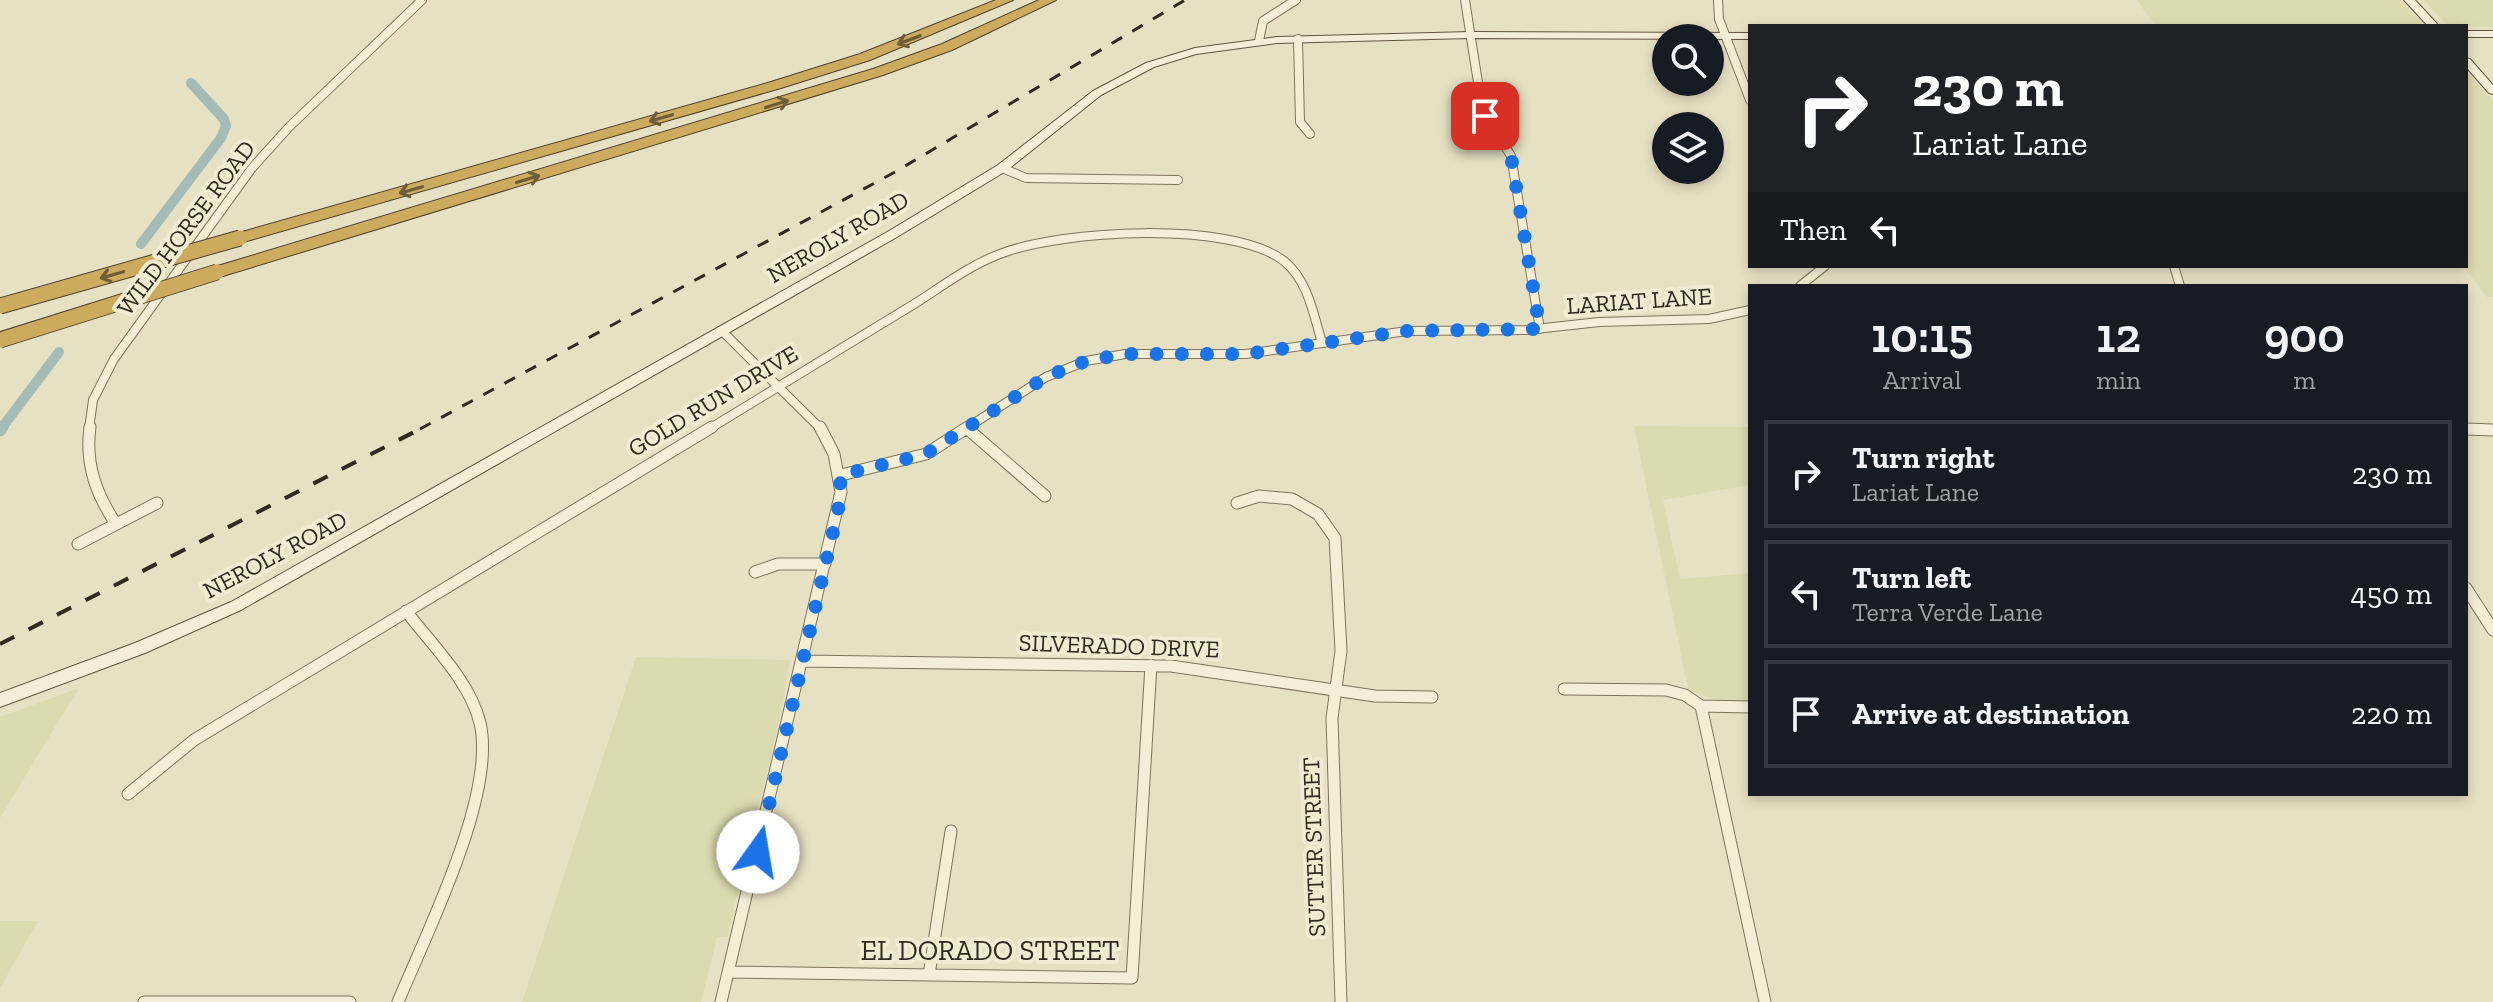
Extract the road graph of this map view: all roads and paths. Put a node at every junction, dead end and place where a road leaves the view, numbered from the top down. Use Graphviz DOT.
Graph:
graph roads {
  1 [pos="422,0"];
  2 [pos="992,0"];
  3 [pos="1007,0"];
  4 [pos="1050,0"];
  5 [pos="1296,0"];
  6 [pos="1465,0"];
  7 [pos="1718,0"];
  8 [pos="2409,0"];
  9 [pos="951,24"];
  10 [pos="2432,24"];
  11 [pos="2468,34"];
  12 [pos="2493,34"];
  13 [pos="1471,35"];
  14 [pos="1726,36"];
  15 [pos="1748,36"];
  16 [pos="1298,39"];
  17 [pos="1259,41"];
  18 [pos="2468,63"];
  19 [pos="2493,91"];
  20 [pos="1748,95"];
  21 [pos="1310,134"];
  22 [pos="1002,168"];
  23 [pos="1178,180"];
  24 [pos="1822,268"];
  25 [pos="214,277"];
  26 [pos="1802,284"];
  27 [pos="0,306"];
  28 [pos="1748,310"];
  29 [pos="1540,329"];
  30 [pos="722,331"];
  31 [pos="0,340"];
  32 [pos="1322,343"];
  33 [pos="0,350"];
  34 [pos="778,386"];
  35 [pos="2468,429"];
  36 [pos="969,430"];
  37 [pos="2493,430"];
  38 [pos="841,475"];
  39 [pos="1045,496"];
  40 [pos="157,503"];
  41 [pos="1237,503"];
  42 [pos="116,524"];
  43 [pos="78,544"];
  44 [pos="825,564"];
  45 [pos="755,572"];
  46 [pos="2468,591"];
  47 [pos="406,611"];
  48 [pos="2493,630"];
  49 [pos="802,661"];
  50 [pos="1151,665"];
  51 [pos="1564,689"];
  52 [pos="1337,691"];
  53 [pos="1432,697"];
  54 [pos="0,700"];
  55 [pos="1701,706"];
  56 [pos="1748,707"];
  57 [pos="128,794"];
  58 [pos="951,831"];
  59 [pos="729,972"];
  60 [pos="929,975"];
  61 [pos="144,1002"];
  62 [pos="350,1002"];
  63 [pos="398,1002"];
  64 [pos="721,1002"];
  65 [pos="1341,1002"];
  66 [pos="1765,1002"];
  1 -- 42 [label="street, WILD HORSE ROAD"];
  2 -- 9 [label="highway"];
  3 -- 9 [label="highway"];
  25 -- 4 [label="highway, one-way"];
  5 -- 17 [label="street"];
  6 -- 13 [label="street"];
  7 -- 14 [label="street"];
  8 -- 10 [label="street"];
  9 -- 27 [label="highway, one-way, bridge"];
  11 -- 12 [label="street"];
  13 -- 14 [label="street, NEROLY ROAD"];
  13 -- 16 [label="street, NEROLY ROAD"];
  13 -- 29 [label="street"];
  14 -- 15 [label="street, NEROLY ROAD"];
  14 -- 20 [label="street"];
  16 -- 17 [label="street, NEROLY ROAD"];
  16 -- 21 [label="street"];
  17 -- 22 [label="street, NEROLY ROAD"];
  18 -- 19 [label="street"];
  22 -- 23 [label="street"];
  22 -- 30 [label="street, NEROLY ROAD"];
  24 -- 26 [label="street"];
  25 -- 31 [label="highway, bridge"];
  25 -- 33 [label="highway"];
  28 -- 29 [label="street, LARIAT LANE"];
  29 -- 32 [label="street, LARIAT LANE"];
  30 -- 34 [label="street"];
  30 -- 54 [label="street, NEROLY ROAD"];
  32 -- 34 [label="street, GOLD RUN DRIVE"];
  32 -- 36 [label="street, LARIAT LANE"];
  34 -- 38 [label="street"];
  34 -- 47 [label="street, GOLD RUN DRIVE"];
  35 -- 37 [label="street"];
  36 -- 38 [label="street, LARIAT LANE"];
  36 -- 39 [label="street"];
  38 -- 44 [label="street"];
  40 -- 42 [label="street"];
  41 -- 52 [label="street, SUTTER STREET"];
  42 -- 43 [label="street"];
  44 -- 45 [label="street"];
  44 -- 49 [label="street"];
  46 -- 48 [label="street"];
  47 -- 57 [label="street, GOLD RUN DRIVE"];
  47 -- 63 [label="street"];
  49 -- 50 [label="street, SILVERADO DRIVE"];
  49 -- 59 [label="street"];
  50 -- 52 [label="street, SILVERADO DRIVE"];
  50 -- 60 [label="street, EL DORADO STREET"];
  51 -- 55 [label="street"];
  52 -- 53 [label="street, SILVERADO DRIVE"];
  52 -- 65 [label="street, SUTTER STREET"];
  55 -- 56 [label="street"];
  55 -- 66 [label="street"];
  58 -- 60 [label="street"];
  59 -- 60 [label="street, EL DORADO STREET"];
  59 -- 64 [label="street"];
  61 -- 62 [label="street"];
}
